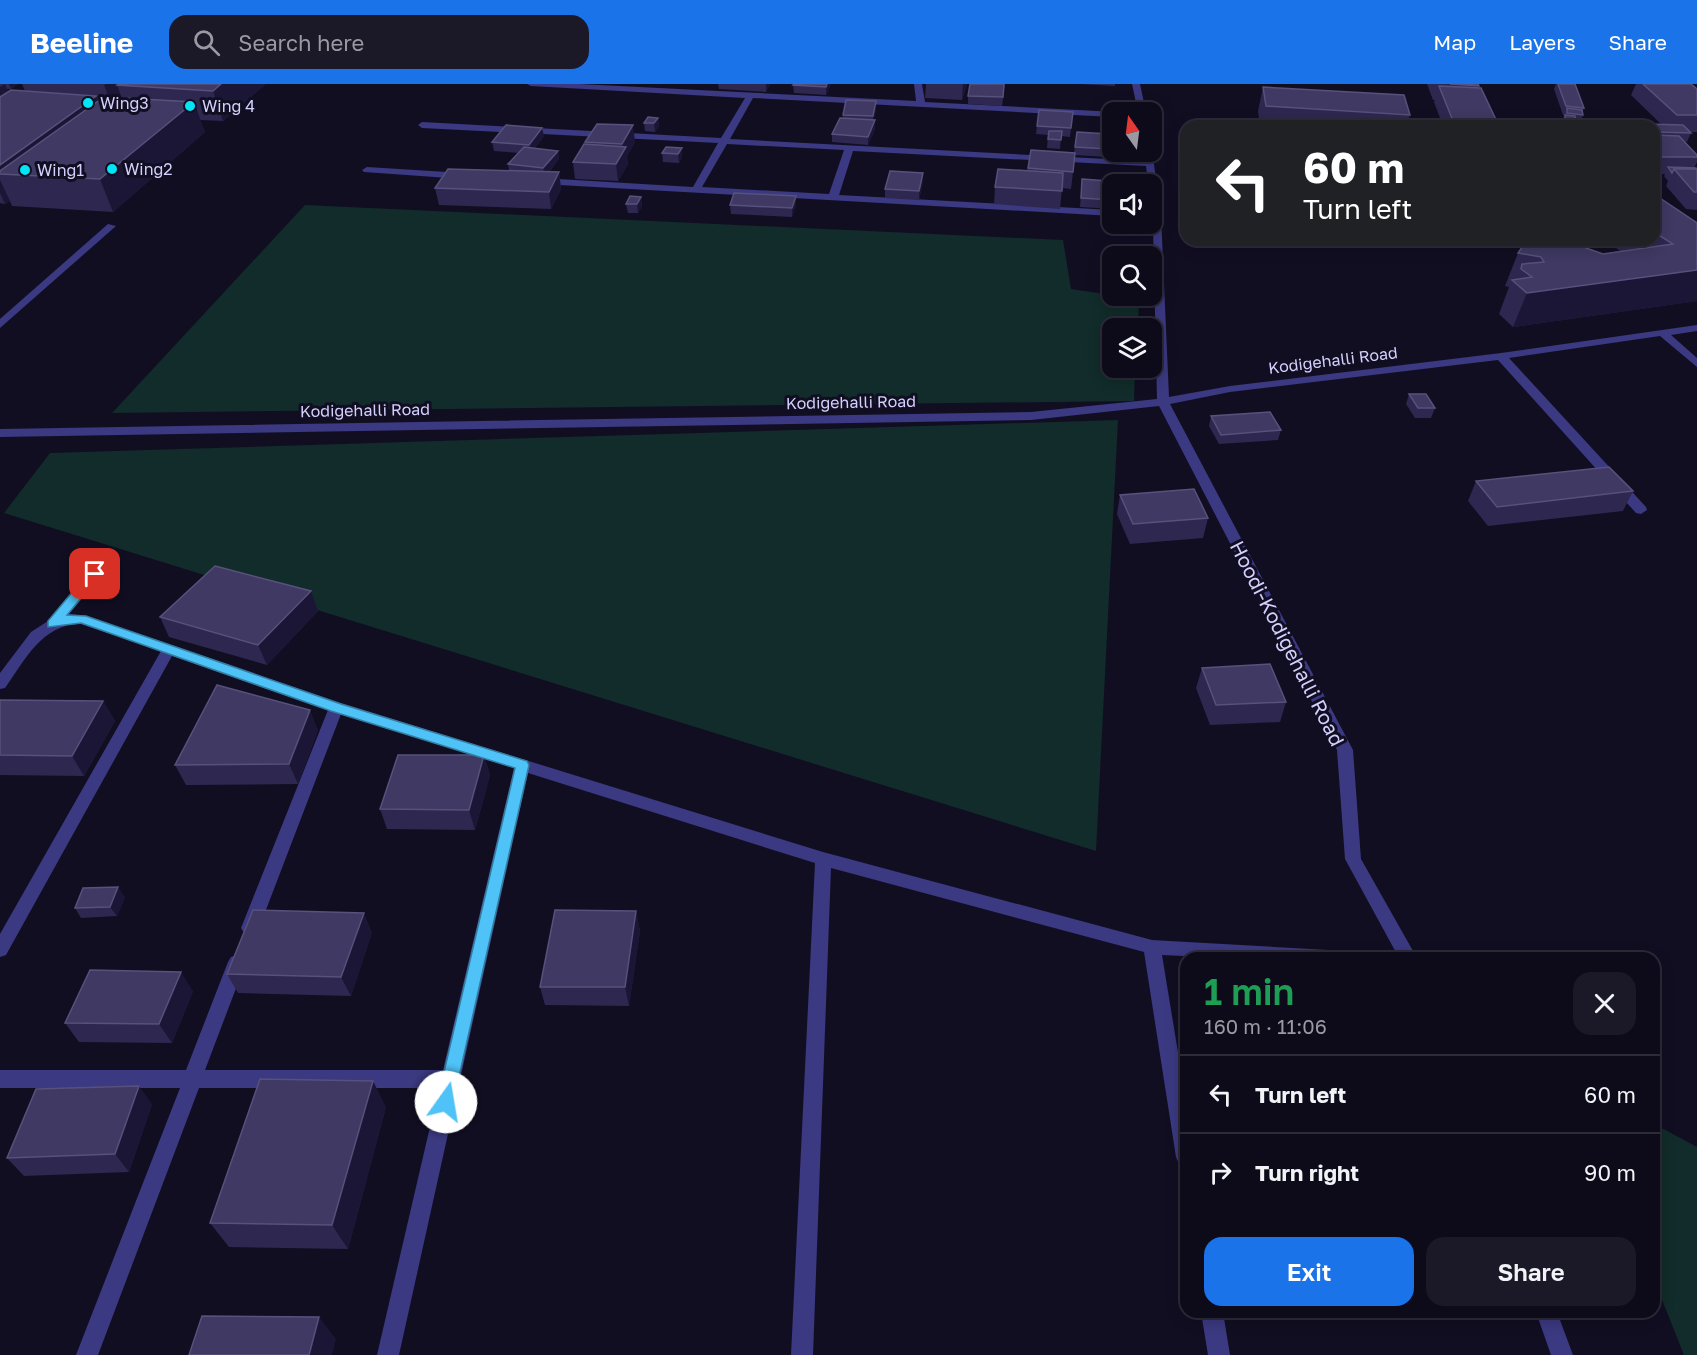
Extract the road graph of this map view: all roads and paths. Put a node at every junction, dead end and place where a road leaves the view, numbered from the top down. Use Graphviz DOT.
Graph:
graph roads {
  1 [pos="531,84"];
  2 [pos="918,84"];
  3 [pos="1136,84"];
  4 [pos="750,96"];
  5 [pos="1140,102"];
  6 [pos="921,104"];
  7 [pos="1102,113"];
  8 [pos="422,125"];
  9 [pos="723,141"];
  10 [pos="849,147"];
  11 [pos="1151,164"];
  12 [pos="367,171"];
  13 [pos="1152,174"];
  14 [pos="473,177"];
  15 [pos="531,180"];
  16 [pos="696,190"];
  17 [pos="832,198"];
  18 [pos="1102,212"];
  19 [pos="111,226"];
  20 [pos="1155,234"];
  21 [pos="0,325"];
  22 [pos="1697,328"];
  23 [pos="1663,333"];
  24 [pos="1501,356"];
  25 [pos="1697,364"];
  26 [pos="1163,402"];
  27 [pos="0,433"];
  28 [pos="1641,510"];
  29 [pos="109,558"];
  30 [pos="53,624"];
  31 [pos="169,649"];
  32 [pos="0,684"];
  33 [pos="336,707"];
  34 [pos="522,765"];
  35 [pos="823,859"];
  36 [pos="1152,947"];
  37 [pos="0,950"];
  38 [pos="1240,952"];
  39 [pos="1405,952"];
  40 [pos="193,1078"];
  41 [pos="0,1079"];
  42 [pos="451,1079"];
  43 [pos="1180,1120"];
  44 [pos="1213,1318"];
  45 [pos="1548,1318"];
  46 [pos="87,1355"];
  47 [pos="388,1355"];
  48 [pos="802,1355"];
  49 [pos="1219,1355"];
  50 [pos="1562,1355"];
  1 -- 4 [label="street"];
  2 -- 6 [label="street"];
  3 -- 5 [label="street"];
  4 -- 6 [label="street"];
  4 -- 9 [label="street"];
  6 -- 7 [label="street"];
  8 -- 9 [label="street"];
  9 -- 10 [label="street"];
  9 -- 16 [label="street"];
  10 -- 11 [label="street"];
  10 -- 17 [label="street"];
  11 -- 13 [label="street"];
  12 -- 14 [label="street"];
  15 -- 16 [label="street"];
  16 -- 17 [label="street"];
  17 -- 18 [label="street"];
  19 -- 21 [label="street"];
  20 -- 26 [label="street"];
  22 -- 23 [label="street, Kodigehalli Road"];
  23 -- 24 [label="street, Kodigehalli Road"];
  23 -- 25 [label="street"];
  24 -- 26 [label="street, Kodigehalli Road"];
  24 -- 28 [label="street"];
  26 -- 27 [label="street, Kodigehalli Road"];
  26 -- 39 [label="street, Hoodi-Kodigehalli Road"];
  29 -- 30 [label="street"];
  30 -- 31 [label="street"];
  30 -- 32 [label="street"];
  31 -- 33 [label="street"];
  31 -- 37 [label="street"];
  33 -- 34 [label="street"];
  33 -- 40 [label="street"];
  34 -- 35 [label="street"];
  34 -- 42 [label="street"];
  35 -- 36 [label="street"];
  35 -- 48 [label="street"];
  36 -- 38 [label="street"];
  36 -- 43 [label="street"];
  40 -- 41 [label="street"];
  40 -- 42 [label="street"];
  40 -- 46 [label="street"];
  42 -- 47 [label="street"];
  44 -- 49 [label="street"];
  45 -- 50 [label="street"];
}
